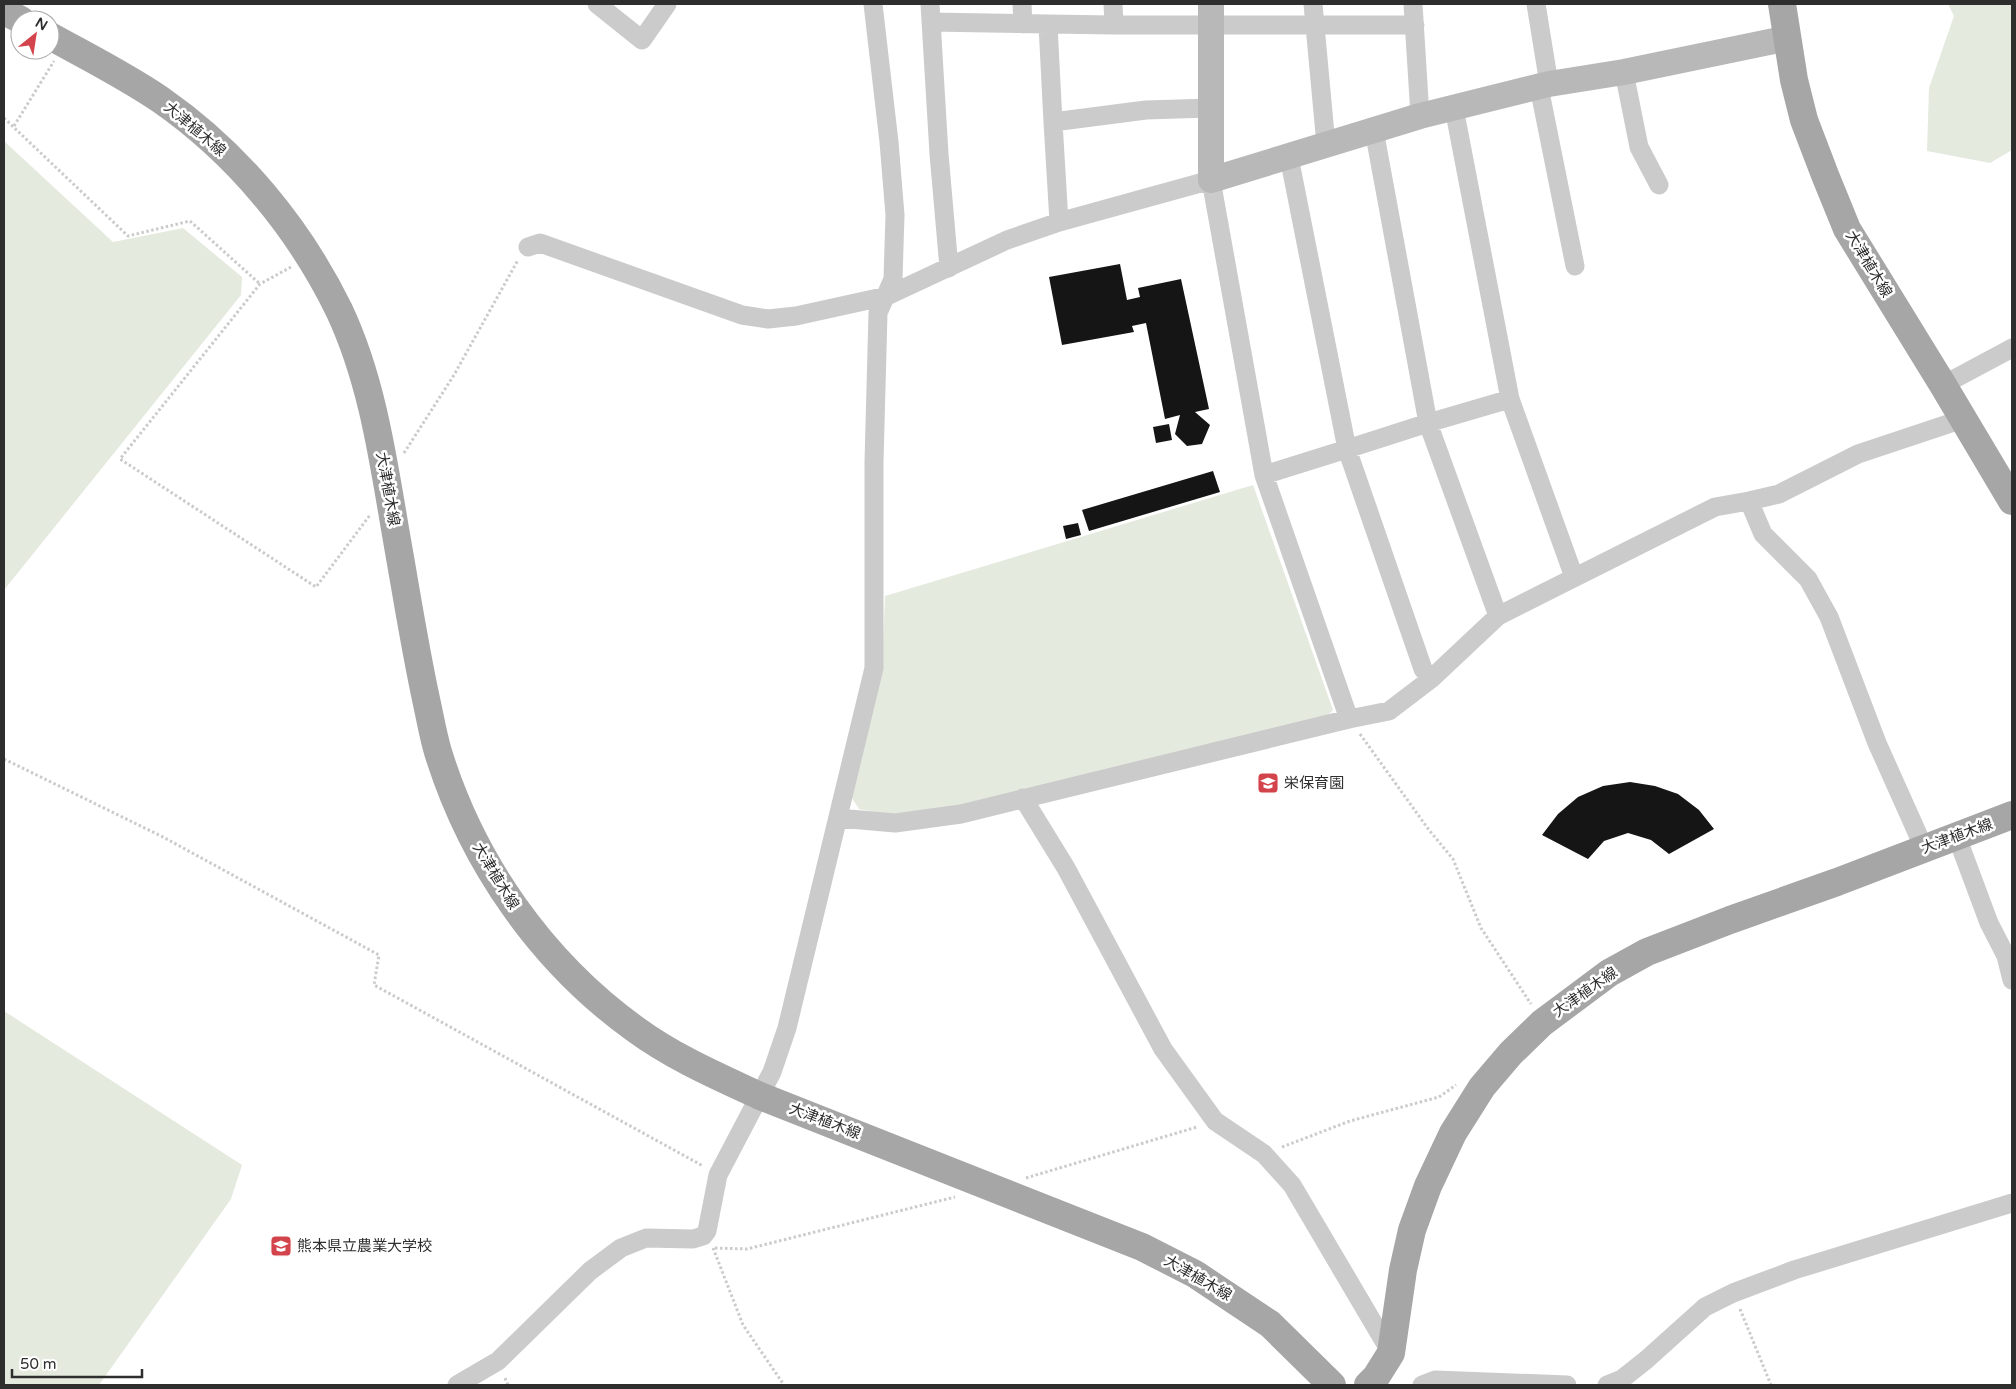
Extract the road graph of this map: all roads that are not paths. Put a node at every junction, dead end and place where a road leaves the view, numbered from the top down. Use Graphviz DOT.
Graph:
graph roads {
  1 [pos="597,4"];
  2 [pos="667,4"];
  3 [pos="872,4"];
  4 [pos="1022,4"];
  5 [pos="1114,4"];
  6 [pos="1313,4"];
  7 [pos="1413,4"];
  8 [pos="1536,4"];
  9 [pos="1782,4"];
  10 [pos="930,13"];
  11 [pos="1211,15"];
  12 [pos="1023,24"];
  13 [pos="1048,24"];
  14 [pos="1114,25"];
  15 [pos="1415,25"];
  16 [pos="1314,26"];
  17 [pos="1788,38"];
  18 [pos="60,42"];
  19 [pos="1624,72"];
  20 [pos="1544,86"];
  21 [pos="1210,108"];
  22 [pos="1454,108"];
  23 [pos="1420,116"];
  24 [pos="1053,122"];
  25 [pos="1374,130"];
  26 [pos="1326,145"];
  27 [pos="1289,157"];
  28 [pos="1211,180"];
  29 [pos="1658,185"];
  30 [pos="1059,222"];
  31 [pos="528,247"];
  32 [pos="1575,266"];
  33 [pos="949,268"];
  34 [pos="887,296"];
  35 [pos="2012,348"];
  36 [pos="1944,385"];
  37 [pos="1510,400"];
  38 [pos="1963,419"];
  39 [pos="1428,423"];
  40 [pos="1347,449"];
  41 [pos="1264,474"];
  42 [pos="1749,501"];
  43 [pos="2012,501"];
  44 [pos="1574,577"];
  45 [pos="1498,616"];
  46 [pos="1431,679"];
  47 [pos="1349,719"];
  48 [pos="1023,798"];
  49 [pos="2012,815"];
  50 [pos="838,818"];
  51 [pos="1957,837"];
  52 [pos="1924,848"];
  53 [pos="2012,980"];
  54 [pos="760,1096"];
  55 [pos="2012,1203"];
  56 [pos="1391,1353"];
  57 [pos="457,1385"];
  58 [pos="1332,1385"];
  59 [pos="1368,1385"];
  60 [pos="1422,1385"];
  61 [pos="1567,1385"];
  62 [pos="1607,1385"];
  1 -- 2 [label="street"];
  3 -- 34 [label="street"];
  4 -- 12 [label="street"];
  5 -- 14 [label="street"];
  6 -- 16 [label="street"];
  7 -- 15 [label="street"];
  8 -- 20 [label="street"];
  9 -- 17 [label="main road, 大津植木線"];
  10 -- 12 [label="street"];
  10 -- 33 [label="street"];
  11 -- 14 [label="street"];
  11 -- 16 [label="street"];
  11 -- 21 [label="street"];
  12 -- 13 [label="street"];
  13 -- 14 [label="street"];
  13 -- 24 [label="street"];
  15 -- 16 [label="street"];
  15 -- 23 [label="street"];
  16 -- 26 [label="street"];
  17 -- 19 [label="street"];
  17 -- 36 [label="main road, 大津植木線"];
  18 -- 54 [label="main road, 大津植木線"];
  19 -- 20 [label="street"];
  19 -- 29 [label="street"];
  20 -- 22 [label="street"];
  20 -- 32 [label="street"];
  21 -- 24 [label="street"];
  21 -- 28 [label="street"];
  22 -- 23 [label="street"];
  22 -- 37 [label="street"];
  23 -- 25 [label="street"];
  24 -- 30 [label="street"];
  25 -- 26 [label="street"];
  25 -- 39 [label="street"];
  26 -- 27 [label="street"];
  27 -- 28 [label="street"];
  27 -- 40 [label="street"];
  28 -- 30 [label="street"];
  28 -- 41 [label="street"];
  30 -- 33 [label="street"];
  31 -- 34 [label="street"];
  33 -- 34 [label="street"];
  34 -- 50 [label="street"];
  35 -- 36 [label="street"];
  36 -- 38 [label="main road, 大津植木線"];
  37 -- 39 [label="street"];
  37 -- 44 [label="street"];
  38 -- 42 [label="street"];
  38 -- 43 [label="main road, 大津植木線"];
  39 -- 40 [label="street"];
  39 -- 45 [label="street"];
  40 -- 41 [label="street"];
  40 -- 46 [label="street"];
  41 -- 47 [label="street"];
  42 -- 44 [label="street"];
  42 -- 52 [label="street"];
  44 -- 45 [label="street"];
  45 -- 46 [label="street"];
  46 -- 47 [label="street"];
  47 -- 48 [label="street"];
  48 -- 50 [label="street"];
  48 -- 56 [label="street"];
  49 -- 51 [label="main road, 大津植木線"];
  50 -- 54 [label="street"];
  51 -- 52 [label="main road, 大津植木線"];
  51 -- 53 [label="street"];
  52 -- 56 [label="main road, 大津植木線"];
  54 -- 57 [label="street"];
  54 -- 58 [label="main road, 大津植木線"];
  55 -- 62 [label="street"];
  56 -- 59 [label="main road, 大津植木線"];
  60 -- 61 [label="street"];
}
